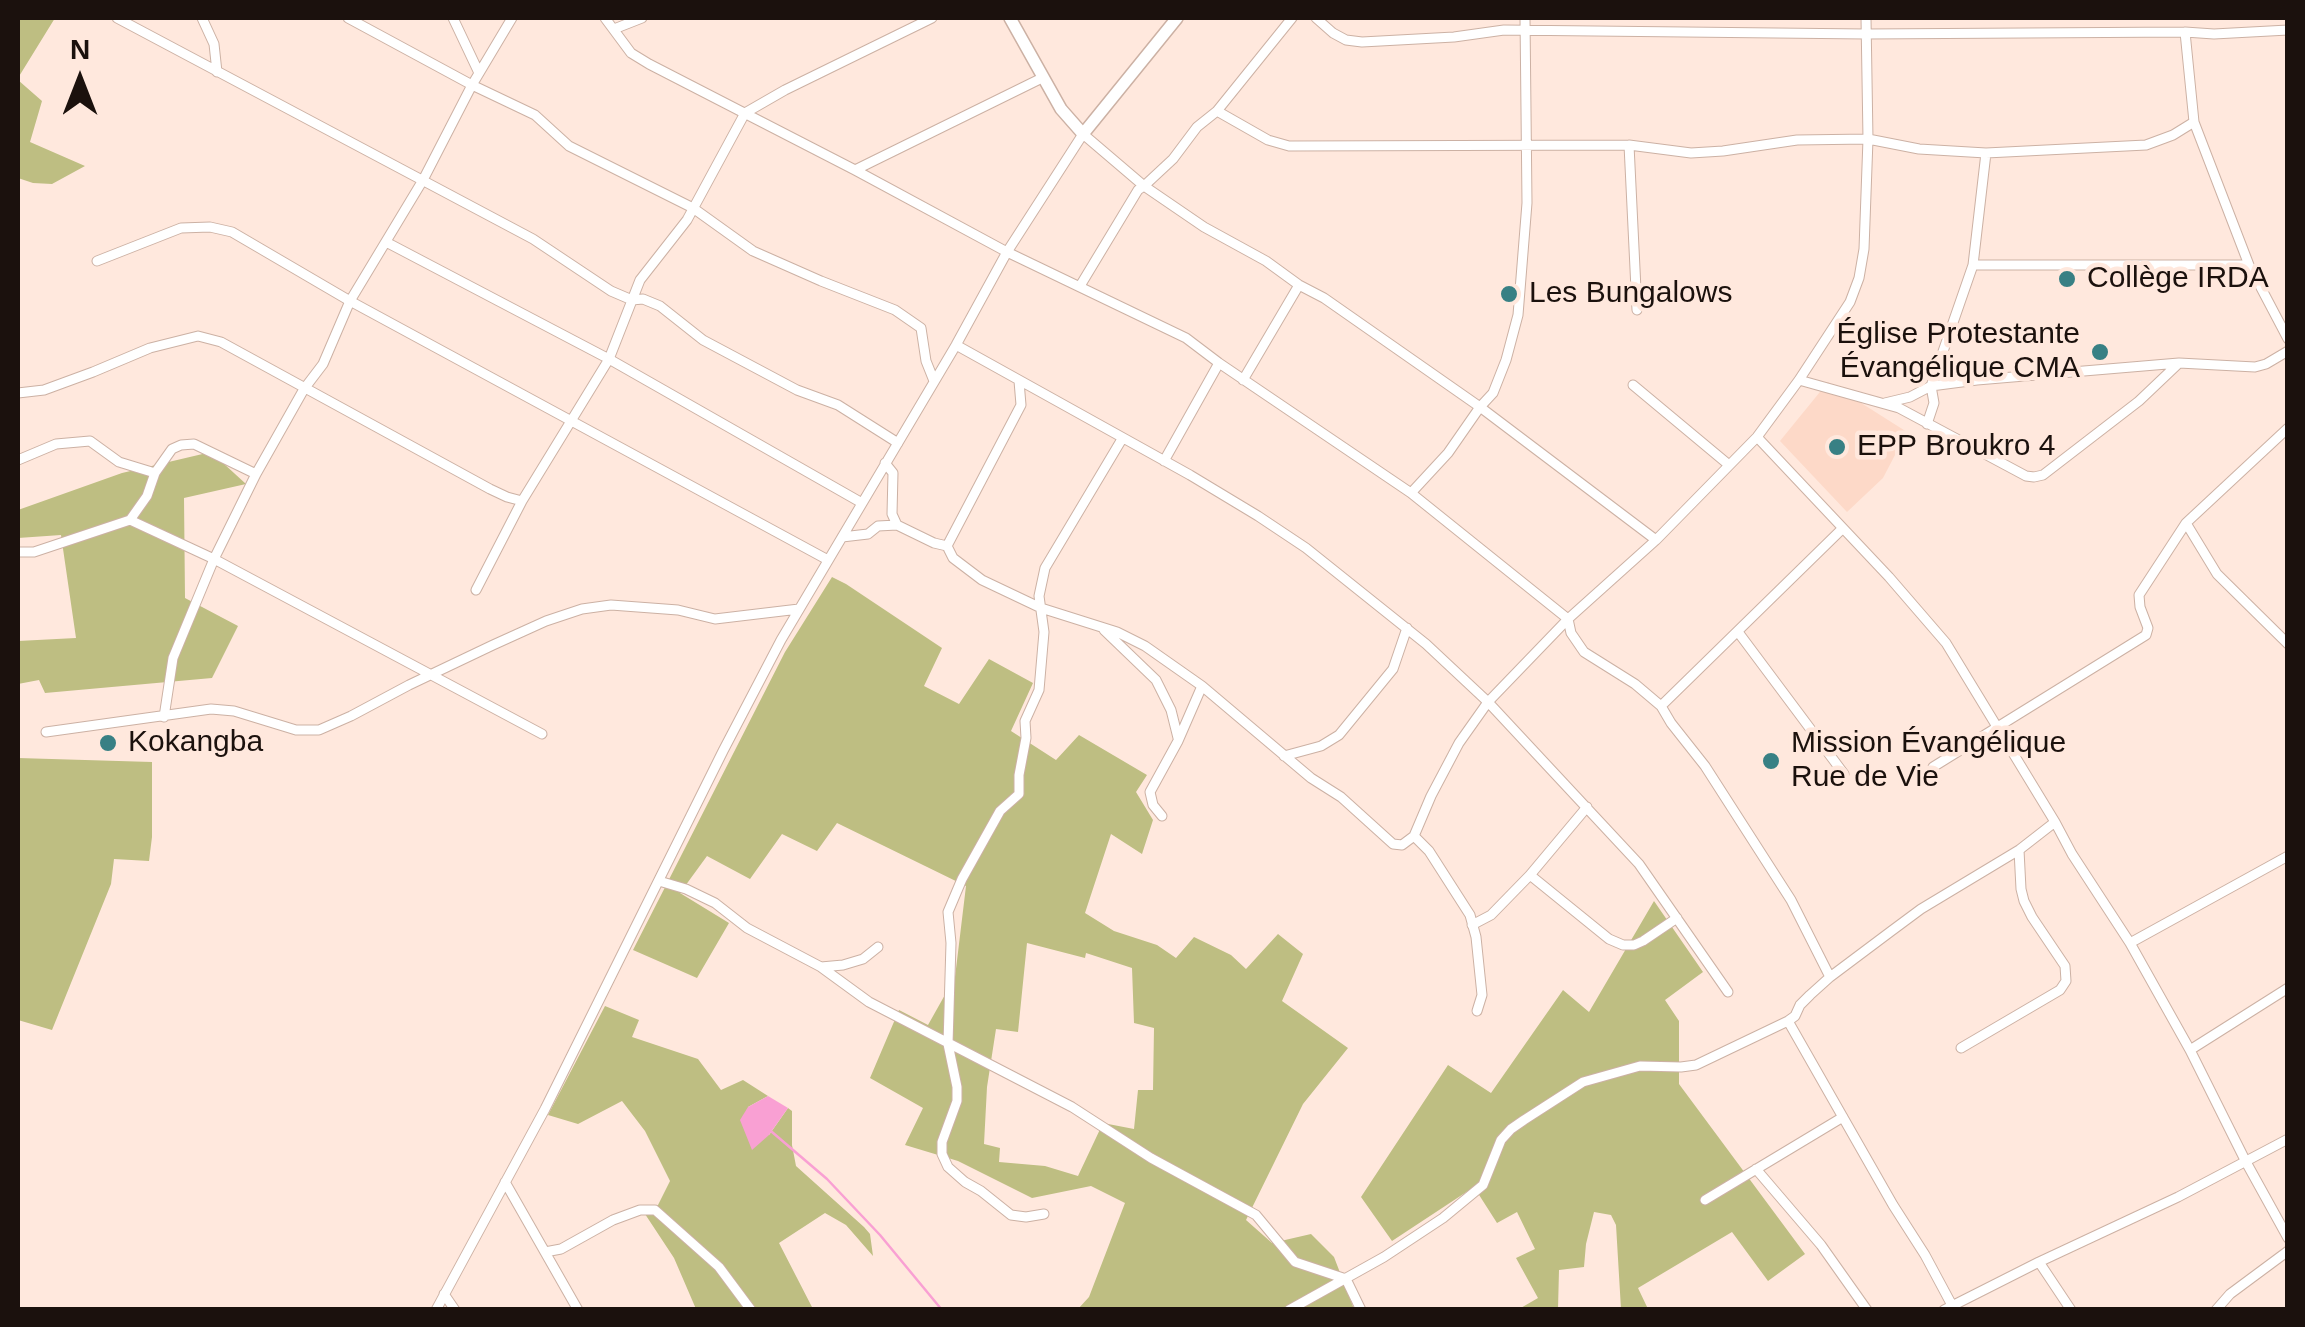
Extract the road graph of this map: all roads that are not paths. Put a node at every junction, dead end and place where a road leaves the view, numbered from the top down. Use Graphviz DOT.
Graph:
graph roads {
  1 [pos="117,18"];
  2 [pos="202,18"];
  3 [pos="348,18"];
  4 [pos="453,18"];
  5 [pos="512,18"];
  6 [pos="605,18"];
  7 [pos="642,18"];
  8 [pos="932,18"];
  9 [pos="1010,18"];
  10 [pos="1177,18"];
  11 [pos="1292,18"];
  12 [pos="1316,18"];
  13 [pos="1525,18"];
  14 [pos="1866,18"];
  15 [pos="2268,18"];
  16 [pos="614,29"];
  17 [pos="2288,30"];
  18 [pos="2269,31"];
  19 [pos="1525,32"];
  20 [pos="2184,32"];
  21 [pos="1866,34"];
  22 [pos="217,72"];
  23 [pos="479,73"];
  24 [pos="1042,78"];
  25 [pos="472,85"];
  26 [pos="1217,110"];
  27 [pos="745,113"];
  28 [pos="2194,122"];
  29 [pos="1083,134"];
  30 [pos="1868,138"];
  31 [pos="1528,145"];
  32 [pos="1629,146"];
  33 [pos="1986,153"];
  34 [pos="855,170"];
  35 [pos="423,180"];
  36 [pos="1144,186"];
  37 [pos="693,208"];
  38 [pos="386,242"];
  39 [pos="1006,252"];
  40 [pos="97,261"];
  41 [pos="1973,265"];
  42 [pos="2249,265"];
  43 [pos="1299,285"];
  44 [pos="1080,286"];
  45 [pos="632,300"];
  46 [pos="350,301"];
  47 [pos="1637,310"];
  48 [pos="2288,339"];
  49 [pos="956,346"];
  50 [pos="2288,351"];
  51 [pos="609,359"];
  52 [pos="2179,363"];
  53 [pos="1218,364"];
  54 [pos="1019,380"];
  55 [pos="1242,380"];
  56 [pos="1799,380"];
  57 [pos="934,381"];
  58 [pos="1633,385"];
  59 [pos="1931,386"];
  60 [pos="304,389"];
  61 [pos="18,393"];
  62 [pos="1885,402"];
  63 [pos="1480,407"];
  64 [pos="570,420"];
  65 [pos="1927,424"];
  66 [pos="2288,428"];
  67 [pos="1757,437"];
  68 [pos="1122,439"];
  69 [pos="898,443"];
  70 [pos="18,460"];
  71 [pos="1164,461"];
  72 [pos="885,463"];
  73 [pos="1729,465"];
  74 [pos="154,474"];
  75 [pos="256,474"];
  76 [pos="1411,493"];
  77 [pos="522,501"];
  78 [pos="862,502"];
  79 [pos="130,520"];
  80 [pos="2186,523"];
  81 [pos="897,525"];
  82 [pos="1842,529"];
  83 [pos="842,536"];
  84 [pos="1656,540"];
  85 [pos="947,546"];
  86 [pos="18,552"];
  87 [pos="214,559"];
  88 [pos="828,560"];
  89 [pos="476,590"];
  90 [pos="1041,608"];
  91 [pos="800,609"];
  92 [pos="1568,620"];
  93 [pos="1102,628"];
  94 [pos="1406,628"];
  95 [pos="1738,632"];
  96 [pos="2288,644"];
  97 [pos="432,674"];
  98 [pos="1202,686"];
  99 [pos="1488,702"];
  100 [pos="1661,706"];
  101 [pos="164,716"];
  102 [pos="1996,726"];
  103 [pos="46,732"];
  104 [pos="542,734"];
  105 [pos="1178,740"];
  106 [pos="1284,756"];
  107 [pos="1934,766"];
  108 [pos="1844,774"];
  109 [pos="1587,806"];
  110 [pos="1162,816"];
  111 [pos="2055,822"];
  112 [pos="1414,836"];
  113 [pos="2020,850"];
  114 [pos="2288,856"];
  115 [pos="1530,875"];
  116 [pos="659,880"];
  117 [pos="1676,918"];
  118 [pos="1472,925"];
  119 [pos="2130,943"];
  120 [pos="878,947"];
  121 [pos="821,967"];
  122 [pos="1830,977"];
  123 [pos="2288,988"];
  124 [pos="1728,992"];
  125 [pos="1478,1011"];
  126 [pos="1788,1020"];
  127 [pos="948,1044"];
  128 [pos="1960,1048"];
  129 [pos="2190,1050"];
  130 [pos="1843,1117"];
  131 [pos="2288,1139"];
  132 [pos="2246,1162"];
  133 [pos="1756,1169"];
  134 [pos="504,1182"];
  135 [pos="1705,1200"];
  136 [pos="1044,1214"];
  137 [pos="2288,1238"];
  138 [pos="2288,1251"];
  139 [pos="545,1252"];
  140 [pos="2038,1262"];
  141 [pos="1346,1280"];
  142 [pos="444,1294"];
  143 [pos="1950,1308"];
  144 [pos="436,1310"];
  145 [pos="456,1310"];
  146 [pos="578,1310"];
  147 [pos="751,1310"];
  148 [pos="1289,1310"];
  149 [pos="1361,1310"];
  150 [pos="1867,1310"];
  151 [pos="2071,1310"];
  152 [pos="2216,1310"];
  1 -- 22 [label="street"];
  2 -- 22 [label="street"];
  3 -- 25 [label="street"];
  4 -- 23 [label="street"];
  5 -- 23 [label="street"];
  6 -- 16 [label="street"];
  7 -- 16 [label="street"];
  8 -- 27 [label="street"];
  9 -- 24 [label="street"];
  10 -- 29 [label="street"];
  11 -- 26 [label="street"];
  12 -- 19 [label="street"];
  13 -- 19 [label="street"];
  14 -- 21 [label="street"];
  15 -- 18 [label="street"];
  16 -- 27 [label="street"];
  17 -- 18 [label="street"];
  18 -- 20 [label="street"];
  19 -- 21 [label="street"];
  19 -- 31 [label="street"];
  20 -- 21 [label="street"];
  20 -- 28 [label="street"];
  21 -- 30 [label="street"];
  22 -- 35 [label="street"];
  23 -- 25 [label="street"];
  24 -- 29 [label="street"];
  24 -- 34 [label="street"];
  25 -- 35 [label="street"];
  25 -- 37 [label="street"];
  26 -- 31 [label="street"];
  26 -- 36 [label="street"];
  27 -- 34 [label="street"];
  27 -- 37 [label="street"];
  28 -- 33 [label="street"];
  28 -- 42 [label="street"];
  29 -- 36 [label="street"];
  29 -- 39 [label="street"];
  30 -- 32 [label="street"];
  30 -- 33 [label="street"];
  30 -- 56 [label="street"];
  31 -- 32 [label="street"];
  31 -- 63 [label="street"];
  32 -- 47 [label="street"];
  33 -- 41 [label="street"];
  34 -- 39 [label="street"];
  35 -- 38 [label="street"];
  35 -- 45 [label="street"];
  36 -- 43 [label="street"];
  36 -- 44 [label="street"];
  37 -- 45 [label="street"];
  37 -- 57 [label="street"];
  38 -- 46 [label="street"];
  38 -- 51 [label="street"];
  39 -- 44 [label="street"];
  39 -- 49 [label="street"];
  40 -- 46 [label="street"];
  41 -- 42 [label="street"];
  41 -- 59 [label="street"];
  42 -- 48 [label="street"];
  43 -- 55 [label="street"];
  43 -- 63 [label="street"];
  44 -- 53 [label="street"];
  45 -- 51 [label="street"];
  45 -- 69 [label="street"];
  46 -- 60 [label="street"];
  46 -- 64 [label="street"];
  49 -- 54 [label="street"];
  49 -- 57 [label="street"];
  50 -- 52 [label="street"];
  51 -- 64 [label="street"];
  51 -- 78 [label="street"];
  52 -- 59 [label="street"];
  52 -- 65 [label="street"];
  53 -- 55 [label="street"];
  53 -- 71 [label="street"];
  54 -- 68 [label="street"];
  54 -- 85 [label="street"];
  55 -- 76 [label="street"];
  56 -- 62 [label="street"];
  56 -- 67 [label="street"];
  57 -- 69 [label="street"];
  58 -- 73 [label="street"];
  59 -- 62 [label="street"];
  59 -- 65 [label="street"];
  60 -- 61 [label="street"];
  60 -- 75 [label="street"];
  60 -- 77 [label="street"];
  62 -- 65 [label="street"];
  63 -- 76 [label="street"];
  63 -- 84 [label="street"];
  64 -- 77 [label="street"];
  64 -- 88 [label="street"];
  66 -- 80 [label="street"];
  67 -- 73 [label="street"];
  67 -- 82 [label="street"];
  68 -- 71 [label="street"];
  68 -- 90 [label="street"];
  69 -- 72 [label="street"];
  70 -- 74 [label="street"];
  71 -- 94 [label="street"];
  72 -- 78 [label="street"];
  72 -- 81 [label="street"];
  73 -- 84 [label="street"];
  74 -- 75 [label="street"];
  74 -- 79 [label="street"];
  75 -- 87 [label="street"];
  76 -- 92 [label="street"];
  77 -- 89 [label="street"];
  78 -- 83 [label="street"];
  79 -- 86 [label="street"];
  79 -- 87 [label="street"];
  80 -- 96 [label="street"];
  80 -- 102 [label="street"];
  81 -- 83 [label="street"];
  81 -- 85 [label="street"];
  82 -- 95 [label="street"];
  82 -- 102 [label="street"];
  83 -- 88 [label="street"];
  84 -- 92 [label="street"];
  85 -- 90 [label="street"];
  87 -- 97 [label="street"];
  87 -- 101 [label="street"];
  88 -- 91 [label="street"];
  90 -- 93 [label="street"];
  90 -- 127 [label="street"];
  91 -- 97 [label="street"];
  91 -- 116 [label="street"];
  92 -- 99 [label="street"];
  92 -- 100 [label="street"];
  93 -- 98 [label="street"];
  93 -- 105 [label="street"];
  94 -- 99 [label="street"];
  94 -- 106 [label="street"];
  95 -- 100 [label="street"];
  95 -- 108 [label="street"];
  97 -- 101 [label="street"];
  97 -- 104 [label="street"];
  98 -- 105 [label="street"];
  98 -- 106 [label="street"];
  99 -- 109 [label="street"];
  99 -- 112 [label="street"];
  100 -- 122 [label="street"];
  101 -- 103 [label="street"];
  102 -- 107 [label="street"];
  102 -- 111 [label="street"];
  105 -- 110 [label="street"];
  106 -- 112 [label="street"];
  109 -- 115 [label="street"];
  109 -- 117 [label="street"];
  111 -- 113 [label="street"];
  111 -- 119 [label="street"];
  112 -- 118 [label="street"];
  113 -- 122 [label="street"];
  113 -- 128 [label="street"];
  114 -- 119 [label="street"];
  115 -- 117 [label="street"];
  115 -- 118 [label="street"];
  116 -- 121 [label="street"];
  116 -- 134 [label="street"];
  117 -- 124 [label="street"];
  118 -- 125 [label="street"];
  119 -- 129 [label="street"];
  120 -- 121 [label="street"];
  121 -- 127 [label="street"];
  122 -- 126 [label="street"];
  123 -- 129 [label="street"];
  126 -- 130 [label="street"];
  126 -- 141 [label="street"];
  127 -- 136 [label="street"];
  127 -- 141 [label="street"];
  129 -- 132 [label="street"];
  130 -- 133 [label="street"];
  130 -- 143 [label="street"];
  131 -- 132 [label="street"];
  132 -- 137 [label="street"];
  132 -- 140 [label="street"];
  133 -- 135 [label="street"];
  133 -- 150 [label="street"];
  134 -- 139 [label="street"];
  134 -- 142 [label="street"];
  138 -- 152 [label="street"];
  139 -- 146 [label="street"];
  139 -- 147 [label="street"];
  140 -- 143 [label="street"];
  140 -- 151 [label="street"];
  141 -- 148 [label="street"];
  141 -- 149 [label="street"];
  142 -- 144 [label="street"];
  142 -- 145 [label="street"];
}
